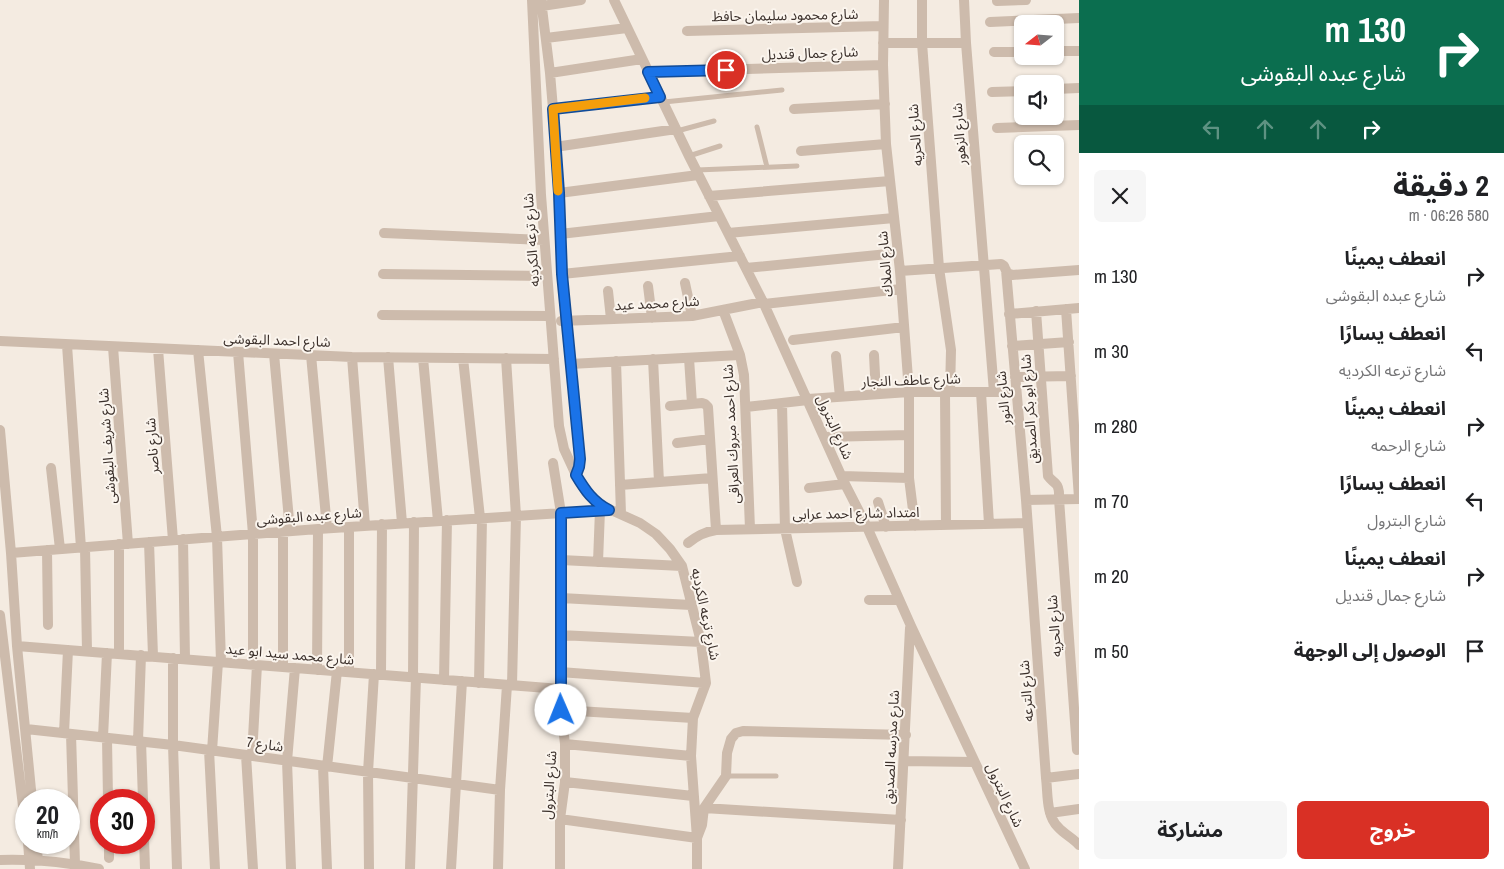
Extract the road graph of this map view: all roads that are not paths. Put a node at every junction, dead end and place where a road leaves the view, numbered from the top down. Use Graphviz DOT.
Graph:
graph roads {
  1 [pos="532,0"];
  2 [pos="582,0"];
  3 [pos="614,0"];
  4 [pos="884,0"];
  5 [pos="922,0"];
  6 [pos="964,0"];
  7 [pos="1026,0"];
  8 [pos="997,1"];
  9 [pos="541,3"];
  10 [pos="1079,18"];
  11 [pos="990,22"];
  12 [pos="883,26"];
  13 [pos="627,28"];
  14 [pos="687,30"];
  15 [pos="546,38"];
  16 [pos="966,42"];
  17 [pos="883,43"];
  18 [pos="922,43"];
  19 [pos="1064,51"];
  20 [pos="1079,51"];
  21 [pos="994,52"];
  22 [pos="1014,52"];
  23 [pos="642,59"];
  24 [pos="883,65"];
  25 [pos="648,72"];
  26 [pos="550,73"];
  27 [pos="1079,88"];
  28 [pos="1064,89"];
  29 [pos="782,90"];
  30 [pos="1014,91"];
  31 [pos="992,92"];
  32 [pos="662,100"];
  33 [pos="885,104"];
  34 [pos="553,109"];
  35 [pos="794,109"];
  36 [pos="714,121"];
  37 [pos="1079,125"];
  38 [pos="757,127"];
  39 [pos="997,128"];
  40 [pos="676,130"];
  41 [pos="886,144"];
  42 [pos="720,146"];
  43 [pos="555,147"];
  44 [pos="801,152"];
  45 [pos="689,156"];
  46 [pos="797,166"];
  47 [pos="767,167"];
  48 [pos="697,172"];
  49 [pos="890,181"];
  50 [pos="559,193"];
  51 [pos="709,196"];
  52 [pos="719,216"];
  53 [pos="894,218"];
  54 [pos="384,233"];
  55 [pos="728,233"];
  56 [pos="560,234"];
  57 [pos="544,240"];
  58 [pos="898,253"];
  59 [pos="740,256"];
  60 [pos="983,265"];
  61 [pos="746,268"];
  62 [pos="939,268"];
  63 [pos="1006,270"];
  64 [pos="1079,270"];
  65 [pos="900,271"];
  66 [pos="383,274"];
  67 [pos="562,274"];
  68 [pos="547,276"];
  69 [pos="685,283"];
  70 [pos="648,286"];
  71 [pos="902,289"];
  72 [pos="608,291"];
  73 [pos="764,303"];
  74 [pos="1079,308"];
  75 [pos="1066,309"];
  76 [pos="723,310"];
  77 [pos="1036,311"];
  78 [pos="1009,314"];
  79 [pos="382,315"];
  80 [pos="692,316"];
  81 [pos="652,318"];
  82 [pos="551,319"];
  83 [pos="611,319"];
  84 [pos="566,321"];
  85 [pos="904,327"];
  86 [pos="793,340"];
  87 [pos="0,341"];
  88 [pos="1069,342"];
  89 [pos="1038,344"];
  90 [pos="67,345"];
  91 [pos="1012,346"];
  92 [pos="113,347"];
  93 [pos="158,349"];
  94 [pos="198,350"];
  95 [pos="238,352"];
  96 [pos="274,354"];
  97 [pos="310,355"];
  98 [pos="740,355"];
  99 [pos="874,355"];
  100 [pos="836,356"];
  101 [pos="352,357"];
  102 [pos="388,357"];
  103 [pos="423,358"];
  104 [pos="463,358"];
  105 [pos="506,358"];
  106 [pos="689,358"];
  107 [pos="554,359"];
  108 [pos="652,359"];
  109 [pos="616,361"];
  110 [pos="570,364"];
  111 [pos="1071,376"];
  112 [pos="1015,377"];
  113 [pos="1041,377"];
  114 [pos="909,392"];
  115 [pos="948,392"];
  116 [pos="981,392"];
  117 [pos="994,392"];
  118 [pos="1016,392"];
  119 [pos="876,394"];
  120 [pos="840,396"];
  121 [pos="808,400"];
  122 [pos="692,404"];
  123 [pos="782,404"];
  124 [pos="670,406"];
  125 [pos="746,407"];
  126 [pos="0,430"];
  127 [pos="909,435"];
  128 [pos="824,437"];
  129 [pos="710,439"];
  130 [pos="678,443"];
  131 [pos="553,463"];
  132 [pos="51,468"];
  133 [pos="576,475"];
  134 [pos="712,478"];
  135 [pos="909,478"];
  136 [pos="844,480"];
  137 [pos="658,482"];
  138 [pos="620,485"];
  139 [pos="809,488"];
  140 [pos="1060,499"];
  141 [pos="1079,499"];
  142 [pos="1026,500"];
  143 [pos="878,502"];
  144 [pos="605,510"];
  145 [pos="561,513"];
  146 [pos="621,514"];
  147 [pos="516,516"];
  148 [pos="481,518"];
  149 [pos="442,521"];
  150 [pos="414,522"];
  151 [pos="402,523"];
  152 [pos="1027,523"];
  153 [pos="382,524"];
  154 [pos="989,524"];
  155 [pos="365,525"];
  156 [pos="946,525"];
  157 [pos="349,526"];
  158 [pos="915,526"];
  159 [pos="867,527"];
  160 [pos="886,527"];
  161 [pos="323,528"];
  162 [pos="750,529"];
  163 [pos="785,529"];
  164 [pos="716,530"];
  165 [pos="286,531"];
  166 [pos="253,534"];
  167 [pos="217,537"];
  168 [pos="178,540"];
  169 [pos="149,542"];
  170 [pos="688,543"];
  171 [pos="124,544"];
  172 [pos="83,547"];
  173 [pos="60,549"];
  174 [pos="47,550"];
  175 [pos="11,553"];
  176 [pos="561,560"];
  177 [pos="598,562"];
  178 [pos="682,566"];
  179 [pos="797,582"];
  180 [pos="561,598"];
  181 [pos="869,600"];
  182 [pos="900,600"];
  183 [pos="691,605"];
  184 [pos="0,614"];
  185 [pos="48,626"];
  186 [pos="910,626"];
  187 [pos="1,635"];
  188 [pos="560,635"];
  189 [pos="701,642"];
  190 [pos="17,646"];
  191 [pos="68,650"];
  192 [pos="87,651"];
  193 [pos="107,653"];
  194 [pos="119,654"];
  195 [pos="141,656"];
  196 [pos="153,656"];
  197 [pos="173,658"];
  198 [pos="184,659"];
  199 [pos="219,662"];
  200 [pos="255,665"];
  201 [pos="283,667"];
  202 [pos="295,668"];
  203 [pos="317,670"];
  204 [pos="336,671"];
  205 [pos="349,672"];
  206 [pos="560,672"];
  207 [pos="377,674"];
  208 [pos="415,677"];
  209 [pos="4,679"];
  210 [pos="444,680"];
  211 [pos="462,681"];
  212 [pos="479,682"];
  213 [pos="706,683"];
  214 [pos="510,685"];
  215 [pos="560,689"];
  216 [pos="561,710"];
  217 [pos="693,718"];
  218 [pos="26,729"];
  219 [pos="67,733"];
  220 [pos="906,735"];
  221 [pos="105,737"];
  222 [pos="139,741"];
  223 [pos="565,744"];
  224 [pos="173,745"];
  225 [pos="211,750"];
  226 [pos="1077,750"];
  227 [pos="249,756"];
  228 [pos="691,756"];
  229 [pos="288,761"];
  230 [pos="904,761"];
  231 [pos="974,762"];
  232 [pos="325,766"];
  233 [pos="368,772"];
  234 [pos="1079,774"];
  235 [pos="726,776"];
  236 [pos="776,776"];
  237 [pos="412,778"];
  238 [pos="1046,778"];
  239 [pos="565,782"];
  240 [pos="456,784"];
  241 [pos="20,789"];
  242 [pos="31,789"];
  243 [pos="107,789"];
  244 [pos="142,789"];
  245 [pos="500,790"];
  246 [pos="693,796"];
  247 [pos="704,808"];
  248 [pos="1079,809"];
  249 [pos="1050,813"];
  250 [pos="560,819"];
  251 [pos="901,820"];
  252 [pos="697,838"];
  253 [pos="1079,845"];
  254 [pos="109,854"];
  255 [pos="145,854"];
  256 [pos="109,858"];
  257 [pos="0,860"];
  258 [pos="33,862"];
  259 [pos="75,864"];
  260 [pos="99,869"];
  261 [pos="145,869"];
  262 [pos="177,869"];
  263 [pos="214,869"];
  264 [pos="253,869"];
  265 [pos="291,869"];
  266 [pos="327,869"];
  267 [pos="369,869"];
  268 [pos="410,869"];
  269 [pos="451,869"];
  270 [pos="498,869"];
  271 [pos="560,869"];
  272 [pos="697,869"];
  273 [pos="898,869"];
  274 [pos="1025,869"];
  1 -- 57 [label="street, شارع ترعه الكرديه"];
  2 -- 9 [label="street"];
  3 -- 13 [label="street, شارع البترول"];
  4 -- 12 [label="street, شارع الملاك"];
  5 -- 18 [label="street, شارع الحريه"];
  6 -- 16 [label="street, شارع الزهور"];
  7 -- 8 [label="street"];
  9 -- 15 [label="street, شارع ترعه الكرديه"];
  10 -- 11 [label="street"];
  12 -- 14 [label="street, شارع محمود سليمان حافظ"];
  12 -- 17 [label="street, شارع الملاك"];
  13 -- 15 [label="street"];
  13 -- 23 [label="street, شارع البترول"];
  15 -- 26 [label="street, شارع ترعه الكرديه"];
  16 -- 18 [label="street"];
  16 -- 60 [label="street, شارع الزهور"];
  17 -- 18 [label="street"];
  17 -- 24 [label="street, شارع الملاك"];
  18 -- 62 [label="street, شارع الحريه"];
  19 -- 20 [label="street"];
  21 -- 22 [label="street"];
  23 -- 25 [label="street, شارع البترول"];
  23 -- 26 [label="street"];
  24 -- 25 [label="street, شارع جمال قنديل"];
  24 -- 33 [label="street, شارع الملاك"];
  25 -- 32 [label="street, شارع البترول"];
  26 -- 34 [label="street, شارع ترعه الكرديه"];
  27 -- 28 [label="street"];
  29 -- 32 [label="lane"];
  30 -- 31 [label="street"];
  32 -- 34 [label="street"];
  32 -- 40 [label="street, شارع البترول"];
  33 -- 35 [label="street"];
  33 -- 41 [label="street, شارع الملاك"];
  34 -- 43 [label="street, شارع ترعه الكرديه"];
  36 -- 40 [label="lane"];
  37 -- 39 [label="street"];
  38 -- 47 [label="lane"];
  40 -- 43 [label="street"];
  40 -- 45 [label="street, شارع البترول"];
  41 -- 44 [label="street"];
  41 -- 49 [label="street, شارع الملاك"];
  42 -- 45 [label="lane"];
  43 -- 50 [label="street, شارع ترعه الكرديه"];
  45 -- 48 [label="street, شارع البترول"];
  46 -- 47 [label="lane"];
  47 -- 48 [label="lane"];
  48 -- 50 [label="street"];
  48 -- 51 [label="street, شارع البترول"];
  49 -- 51 [label="street"];
  49 -- 53 [label="street, شارع الملاك"];
  50 -- 56 [label="street, شارع ترعه الكرديه"];
  51 -- 52 [label="street, شارع البترول"];
  52 -- 55 [label="street, شارع البترول"];
  52 -- 56 [label="street"];
  53 -- 55 [label="street"];
  53 -- 58 [label="street, شارع الملاك"];
  54 -- 57 [label="street"];
  55 -- 59 [label="street, شارع البترول"];
  56 -- 67 [label="street, شارع ترعه الكرديه"];
  57 -- 68 [label="street, شارع ترعه الكرديه"];
  58 -- 61 [label="street"];
  58 -- 65 [label="street, شارع الملاك"];
  59 -- 61 [label="street, شارع البترول"];
  59 -- 67 [label="street"];
  60 -- 62 [label="street"];
  60 -- 63 [label="street"];
  60 -- 117 [label="street, شارع الزهور"];
  61 -- 73 [label="street, شارع البترول"];
  62 -- 65 [label="street"];
  62 -- 115 [label="street, شارع الحريه"];
  63 -- 64 [label="street"];
  63 -- 78 [label="street, شارع النور"];
  65 -- 71 [label="street, شارع الملاك"];
  66 -- 68 [label="street"];
  67 -- 84 [label="street, شارع ترعه الكرديه"];
  68 -- 82 [label="street, شارع ترعه الكرديه"];
  69 -- 80 [label="street"];
  70 -- 81 [label="street"];
  71 -- 73 [label="street, شارع محمد عيد"];
  71 -- 85 [label="street, شارع الملاك"];
  72 -- 83 [label="street"];
  73 -- 76 [label="street, شارع محمد عيد"];
  73 -- 121 [label="street, شارع البترول"];
  74 -- 75 [label="street"];
  75 -- 77 [label="street"];
  75 -- 88 [label="street"];
  76 -- 80 [label="street, شارع محمد عيد"];
  76 -- 98 [label="street, شارع احمد مبروك العراقى"];
  77 -- 78 [label="street"];
  77 -- 89 [label="street, شارع ابو بكر الصديق"];
  78 -- 91 [label="street, شارع النور"];
  79 -- 82 [label="street, شارع محمد عيد"];
  80 -- 81 [label="street, شارع محمد عيد"];
  81 -- 83 [label="street, شارع محمد عيد"];
  82 -- 84 [label="street, شارع محمد عيد"];
  82 -- 107 [label="street, شارع ترعه الكرديه"];
  83 -- 84 [label="street, شارع محمد عيد"];
  84 -- 110 [label="street, شارع ترعه الكرديه"];
  85 -- 86 [label="street"];
  85 -- 114 [label="street, شارع الملاك"];
  87 -- 90 [label="street, شارع احمد البقوشى"];
  88 -- 89 [label="street"];
  88 -- 111 [label="street"];
  89 -- 91 [label="street"];
  89 -- 113 [label="street, شارع ابو بكر الصديق"];
  90 -- 92 [label="street, شارع احمد البقوشى"];
  90 -- 172 [label="street"];
  91 -- 112 [label="street, شارع النور"];
  92 -- 93 [label="street, شارع احمد البقوشى"];
  92 -- 171 [label="street, شارع شريف البقوشى"];
  93 -- 94 [label="street, شارع احمد البقوشى"];
  93 -- 168 [label="street, شارع ناصر"];
  94 -- 95 [label="street, شارع احمد البقوشى"];
  94 -- 167 [label="street"];
  95 -- 96 [label="street, شارع احمد البقوشى"];
  95 -- 166 [label="street"];
  96 -- 97 [label="street, شارع احمد البقوشى"];
  96 -- 165 [label="street"];
  97 -- 101 [label="street, شارع احمد البقوشى"];
  97 -- 161 [label="street"];
  98 -- 106 [label="street"];
  98 -- 125 [label="street, شارع احمد مبروك العراقى"];
  99 -- 119 [label="street"];
  100 -- 120 [label="street"];
  101 -- 102 [label="street, شارع احمد البقوشى"];
  101 -- 155 [label="street"];
  102 -- 103 [label="street, شارع احمد البقوشى"];
  102 -- 151 [label="street"];
  103 -- 104 [label="street, شارع احمد البقوشى"];
  103 -- 149 [label="street"];
  104 -- 105 [label="street, شارع احمد البقوشى"];
  104 -- 148 [label="street"];
  105 -- 107 [label="street, شارع احمد البقوشى"];
  105 -- 147 [label="street"];
  106 -- 108 [label="street"];
  106 -- 122 [label="street"];
  107 -- 133 [label="street, شارع ترعه الكرديه"];
  108 -- 109 [label="street"];
  108 -- 137 [label="street"];
  109 -- 110 [label="street"];
  109 -- 138 [label="street"];
  110 -- 133 [label="street, شارع ترعه الكرديه"];
  111 -- 113 [label="street"];
  111 -- 141 [label="street"];
  112 -- 113 [label="street"];
  112 -- 118 [label="street, شارع النور"];
  113 -- 140 [label="street, شارع ابو بكر الصديق"];
  114 -- 115 [label="street, شارع عاطف النجار"];
  114 -- 119 [label="street, شارع عاطف النجار"];
  114 -- 127 [label="street, شارع الملاك"];
  115 -- 116 [label="street, شارع عاطف النجار"];
  115 -- 156 [label="street"];
  116 -- 117 [label="street, شارع عاطف النجار"];
  116 -- 154 [label="street"];
  117 -- 118 [label="street, شارع عاطف النجار"];
  118 -- 142 [label="street, شارع النور"];
  119 -- 120 [label="street, شارع عاطف النجار"];
  120 -- 121 [label="street, شارع عاطف النجار"];
  121 -- 123 [label="street, شارع عاطف النجار"];
  121 -- 128 [label="street, شارع البترول"];
  122 -- 124 [label="street"];
  122 -- 129 [label="street"];
  123 -- 125 [label="street, شارع عاطف النجار"];
  123 -- 163 [label="street"];
  125 -- 162 [label="street, شارع احمد مبروك العراقى"];
  126 -- 175 [label="street"];
  127 -- 128 [label="street"];
  127 -- 135 [label="street, شارع الملاك"];
  128 -- 136 [label="street, شارع البترول"];
  129 -- 130 [label="street"];
  129 -- 134 [label="street"];
  131 -- 145 [label="street, شارع البترول"];
  132 -- 173 [label="street"];
  133 -- 144 [label="street, شارع ترعه الكرديه"];
  134 -- 137 [label="street"];
  134 -- 164 [label="street"];
  135 -- 136 [label="street"];
  135 -- 158 [label="street, شارع الملاك"];
  136 -- 139 [label="street"];
  136 -- 159 [label="street, شارع البترول"];
  137 -- 138 [label="street"];
  138 -- 146 [label="street"];
  140 -- 141 [label="street"];
  140 -- 142 [label="street"];
  140 -- 226 [label="street, شارع الحريه"];
  142 -- 152 [label="street, شارع النور"];
  143 -- 160 [label="street"];
  144 -- 145 [label="street, شارع عبده البقوشى"];
  144 -- 146 [label="street, شارع ترعه الكرديه"];
  144 -- 177 [label="street"];
  145 -- 147 [label="street, شارع عبده البقوشى"];
  145 -- 176 [label="street, شارع البترول"];
  146 -- 178 [label="street, شارع ترعه الكرديه"];
  147 -- 148 [label="street, شارع عبده البقوشى"];
  147 -- 214 [label="street"];
  148 -- 149 [label="street, شارع عبده البقوشى"];
  148 -- 212 [label="street"];
  149 -- 150 [label="street, شارع عبده البقوشى"];
  149 -- 210 [label="street"];
  150 -- 151 [label="street, شارع عبده البقوشى"];
  150 -- 208 [label="street"];
  151 -- 153 [label="street, شارع عبده البقوشى"];
  152 -- 154 [label="street, امتداد شارع احمد عرابى"];
  152 -- 238 [label="street, شارع الترعه"];
  153 -- 155 [label="street, شارع عبده البقوشى"];
  153 -- 207 [label="street"];
  154 -- 156 [label="street, امتداد شارع احمد عرابى"];
  155 -- 157 [label="street, شارع عبده البقوشى"];
  156 -- 158 [label="street, امتداد شارع احمد عرابى"];
  157 -- 161 [label="street, شارع عبده البقوشى"];
  157 -- 205 [label="street"];
  158 -- 160 [label="street, امتداد شارع احمد عرابى"];
  159 -- 160 [label="street, امتداد شارع احمد عرابى"];
  159 -- 163 [label="street, امتداد شارع احمد عرابى"];
  159 -- 182 [label="street, شارع البترول"];
  161 -- 165 [label="street, شارع عبده البقوشى"];
  161 -- 203 [label="street"];
  162 -- 163 [label="street, امتداد شارع احمد عرابى"];
  162 -- 164 [label="street, امتداد شارع احمد عرابى"];
  163 -- 179 [label="street"];
  164 -- 170 [label="street, امتداد شارع احمد عرابى"];
  165 -- 166 [label="street, شارع عبده البقوشى"];
  165 -- 201 [label="street"];
  166 -- 167 [label="street, شارع عبده البقوشى"];
  166 -- 200 [label="street"];
  167 -- 168 [label="street, شارع عبده البقوشى"];
  167 -- 199 [label="street"];
  168 -- 169 [label="street, شارع عبده البقوشى"];
  168 -- 198 [label="street, شارع ناصر"];
  169 -- 171 [label="street, شارع عبده البقوشى"];
  169 -- 196 [label="street"];
  171 -- 172 [label="street, شارع عبده البقوشى"];
  171 -- 194 [label="street, شارع شريف البقوشى"];
  172 -- 173 [label="street, شارع عبده البقوشى"];
  172 -- 192 [label="street"];
  173 -- 174 [label="street, شارع عبده البقوشى"];
  174 -- 175 [label="street, شارع عبده البقوشى"];
  174 -- 185 [label="street"];
  175 -- 190 [label="street"];
  176 -- 177 [label="street"];
  176 -- 180 [label="street, شارع البترول"];
  177 -- 178 [label="street"];
  178 -- 183 [label="street, شارع ترعه الكرديه"];
  180 -- 183 [label="street"];
  180 -- 188 [label="street, شارع البترول"];
  181 -- 182 [label="street"];
  182 -- 186 [label="street, شارع البترول"];
  183 -- 189 [label="street, شارع ترعه الكرديه"];
  184 -- 187 [label="street"];
  186 -- 220 [label="street, شارع مدرسه الصديق"];
  186 -- 231 [label="street, شارع البترول"];
  187 -- 209 [label="street"];
  188 -- 189 [label="street"];
  188 -- 206 [label="street, شارع البترول"];
  189 -- 213 [label="street, شارع ترعه الكرديه"];
  190 -- 191 [label="street, شارع محمد سيد ابو عيد"];
  190 -- 218 [label="street"];
  191 -- 192 [label="street, شارع محمد سيد ابو عيد"];
  191 -- 219 [label="street"];
  192 -- 193 [label="street, شارع محمد سيد ابو عيد"];
  193 -- 194 [label="street, شارع محمد سيد ابو عيد"];
  193 -- 221 [label="street"];
  194 -- 195 [label="street, شارع محمد سيد ابو عيد"];
  195 -- 196 [label="street, شارع محمد سيد ابو عيد"];
  195 -- 222 [label="street"];
  196 -- 197 [label="street, شارع محمد سيد ابو عيد"];
  197 -- 198 [label="street, شارع محمد سيد ابو عيد"];
  197 -- 224 [label="street"];
  198 -- 199 [label="street, شارع محمد سيد ابو عيد"];
  199 -- 200 [label="street, شارع محمد سيد ابو عيد"];
  199 -- 225 [label="street"];
  200 -- 201 [label="street, شارع محمد سيد ابو عيد"];
  200 -- 227 [label="street"];
  201 -- 202 [label="street, شارع محمد سيد ابو عيد"];
  202 -- 203 [label="street, شارع محمد سيد ابو عيد"];
  202 -- 229 [label="street"];
  203 -- 204 [label="street, شارع محمد سيد ابو عيد"];
  204 -- 205 [label="street, شارع محمد سيد ابو عيد"];
  204 -- 232 [label="street"];
  205 -- 207 [label="street, شارع محمد سيد ابو عيد"];
  206 -- 213 [label="street"];
  206 -- 215 [label="street, شارع البترول"];
  207 -- 208 [label="street, شارع محمد سيد ابو عيد"];
  207 -- 233 [label="street"];
  208 -- 210 [label="street, شارع محمد سيد ابو عيد"];
  208 -- 237 [label="street"];
  209 -- 241 [label="street"];
  210 -- 211 [label="street, شارع محمد سيد ابو عيد"];
  211 -- 212 [label="street, شارع محمد سيد ابو عيد"];
  211 -- 240 [label="street"];
  212 -- 214 [label="street, شارع محمد سيد ابو عيد"];
  213 -- 217 [label="street, شارع ترعه الكرديه"];
  214 -- 215 [label="street, شارع محمد سيد ابو عيد"];
  214 -- 245 [label="street"];
  215 -- 216 [label="street, شارع البترول"];
  216 -- 217 [label="street"];
  216 -- 223 [label="street, شارع البترول"];
  217 -- 228 [label="street, شارع ترعه الكرديه"];
  218 -- 219 [label="street, شارع 7"];
  218 -- 242 [label="street"];
  219 -- 221 [label="street, شارع 7"];
  219 -- 259 [label="street"];
  220 -- 230 [label="street, شارع مدرسه الصديق"];
  220 -- 235 [label="street"];
  221 -- 222 [label="street, شارع 7"];
  221 -- 243 [label="street"];
  222 -- 224 [label="street, شارع 7"];
  222 -- 244 [label="street"];
  223 -- 228 [label="street"];
  223 -- 239 [label="street, شارع البترول"];
  224 -- 225 [label="street, شارع 7"];
  224 -- 262 [label="street"];
  225 -- 227 [label="street, شارع 7"];
  225 -- 263 [label="street"];
  227 -- 229 [label="street, شارع 7"];
  227 -- 264 [label="street"];
  228 -- 246 [label="street, شارع ترعه الكرديه"];
  229 -- 232 [label="street, شارع 7"];
  229 -- 265 [label="street"];
  230 -- 231 [label="street"];
  230 -- 251 [label="street, شارع مدرسه الصديق"];
  231 -- 274 [label="street, شارع البترول"];
  232 -- 233 [label="street, شارع 7"];
  232 -- 266 [label="street"];
  233 -- 237 [label="street, شارع 7"];
  233 -- 267 [label="street"];
  234 -- 238 [label="street"];
  235 -- 236 [label="lane"];
  235 -- 247 [label="street"];
  237 -- 240 [label="street, شارع 7"];
  237 -- 268 [label="street"];
  238 -- 249 [label="street, شارع الترعه"];
  239 -- 246 [label="street"];
  239 -- 250 [label="street, شارع البترول"];
  240 -- 245 [label="street, شارع 7"];
  240 -- 269 [label="street"];
  245 -- 270 [label="street"];
  246 -- 252 [label="street, شارع ترعه الكرديه"];
  247 -- 251 [label="street"];
  247 -- 252 [label="street"];
  248 -- 249 [label="street"];
  249 -- 253 [label="street"];
  250 -- 252 [label="street"];
  250 -- 271 [label="street, شارع البترول"];
  251 -- 273 [label="street, شارع مدرسه الصديق"];
  252 -- 272 [label="street, شارع ترعه الكرديه"];
  254 -- 256 [label="street"];
  255 -- 261 [label="street"];
  257 -- 258 [label="street"];
  258 -- 259 [label="street"];
  259 -- 260 [label="street"];
}
